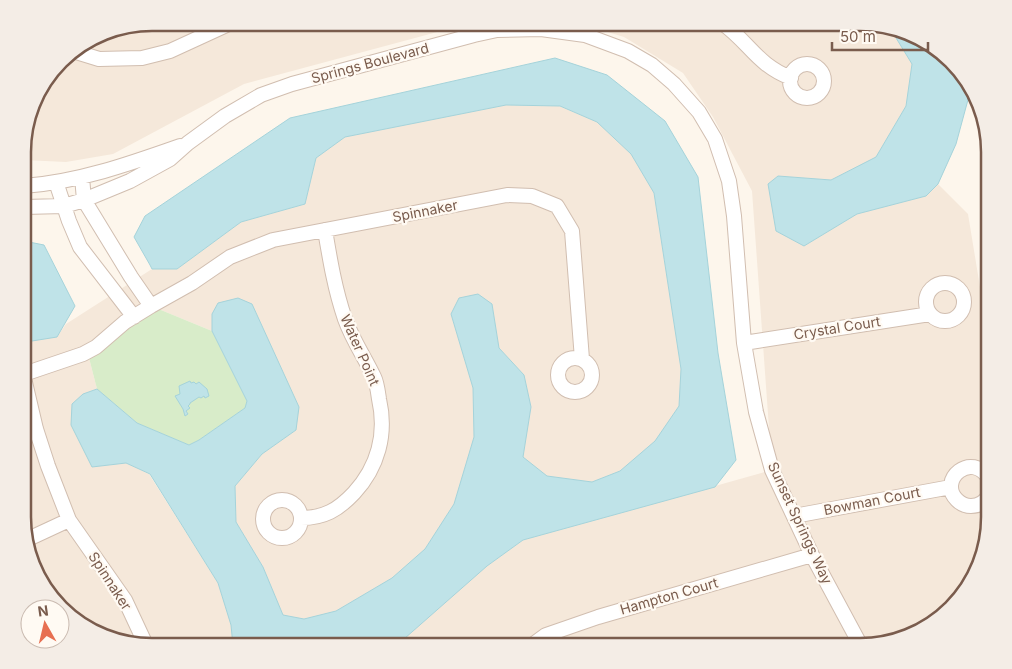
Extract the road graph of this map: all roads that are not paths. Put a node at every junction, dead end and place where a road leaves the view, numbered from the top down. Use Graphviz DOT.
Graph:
graph roads {
  1 [pos="559,31"];
  2 [pos="734,31"];
  3 [pos="210,32"];
  4 [pos="464,32"];
  5 [pos="82,54"];
  6 [pos="791,78"];
  7 [pos="188,143"];
  8 [pos="82,177"];
  9 [pos="56,182"];
  10 [pos="31,185"];
  11 [pos="84,200"];
  12 [pos="64,206"];
  13 [pos="31,207"];
  14 [pos="734,216"];
  15 [pos="325,230"];
  16 [pos="151,306"];
  17 [pos="930,314"];
  18 [pos="129,320"];
  19 [pos="744,342"];
  20 [pos="582,359"];
  21 [pos="31,372"];
  22 [pos="31,407"];
  23 [pos="980,469"];
  24 [pos="951,486"];
  25 [pos="980,503"];
  26 [pos="794,516"];
  27 [pos="301,518"];
  28 [pos="69,520"];
  29 [pos="33,537"];
  30 [pos="812,555"];
  31 [pos="143,637"];
  32 [pos="543,637"];
  33 [pos="856,637"];
  1 -- 14 [label="street, Springs Boulevard"];
  2 -- 6 [label="street"];
  3 -- 5 [label="street"];
  4 -- 7 [label="street, Springs Boulevard"];
  7 -- 8 [label="street, Springs Boulevard"];
  7 -- 11 [label="street, Springs Boulevard"];
  8 -- 9 [label="street, Springs Boulevard"];
  8 -- 11 [label="street"];
  9 -- 10 [label="street, Springs Boulevard"];
  9 -- 12 [label="street"];
  11 -- 12 [label="street, Springs Boulevard"];
  11 -- 16 [label="street"];
  12 -- 13 [label="street, Springs Boulevard"];
  12 -- 18 [label="street"];
  14 -- 19 [label="street, Sunset Springs Way"];
  15 -- 16 [label="street, Spinnaker"];
  15 -- 20 [label="street, Spinnaker"];
  15 -- 27 [label="street, Water Point"];
  16 -- 18 [label="street, Spinnaker"];
  17 -- 19 [label="street, Crystal Court"];
  18 -- 21 [label="street, Spinnaker"];
  19 -- 26 [label="street, Sunset Springs Way"];
  22 -- 28 [label="street, Spinnaker"];
  23 -- 24 [label="street"];
  24 -- 25 [label="street"];
  24 -- 26 [label="street, Bowman Court"];
  26 -- 30 [label="street, Sunset Springs Way"];
  28 -- 29 [label="street"];
  28 -- 31 [label="street, Spinnaker"];
  30 -- 32 [label="street, Hampton Court"];
  30 -- 33 [label="street, Sunset Springs Way"];
}
